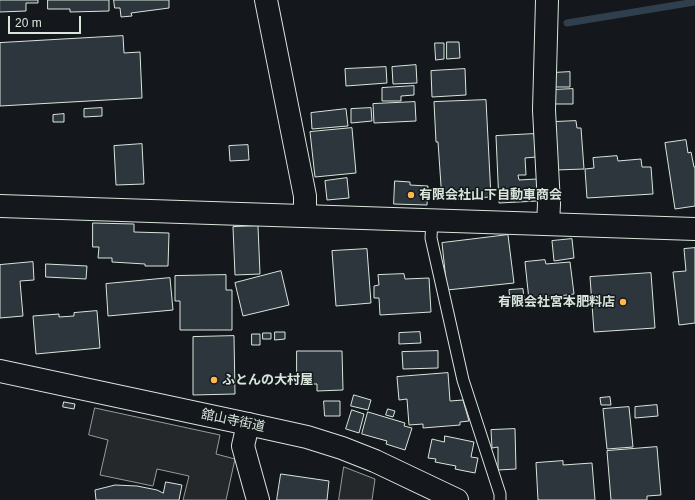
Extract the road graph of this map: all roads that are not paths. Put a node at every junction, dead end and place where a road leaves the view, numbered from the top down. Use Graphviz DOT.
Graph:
graph roads {
  1 [pos="266,0"];
  2 [pos="547,0"];
  3 [pos="0,206"];
  4 [pos="304,216"];
  5 [pos="432,220"];
  6 [pos="548,224"];
  7 [pos="695,229"];
  8 [pos="0,371"];
  9 [pos="248,424"];
  10 [pos="258,500"];
  11 [pos="457,500"];
  12 [pos="500,500"];
  1 -- 4 [label="street"];
  2 -- 6 [label="street"];
  3 -- 4 [label="street"];
  4 -- 5 [label="street"];
  5 -- 6 [label="street"];
  5 -- 12 [label="lane"];
  6 -- 7 [label="street"];
  8 -- 9 [label="street, 舘山寺街道"];
  9 -- 10 [label="street"];
  9 -- 11 [label="street, 舘山寺街道"];
}
